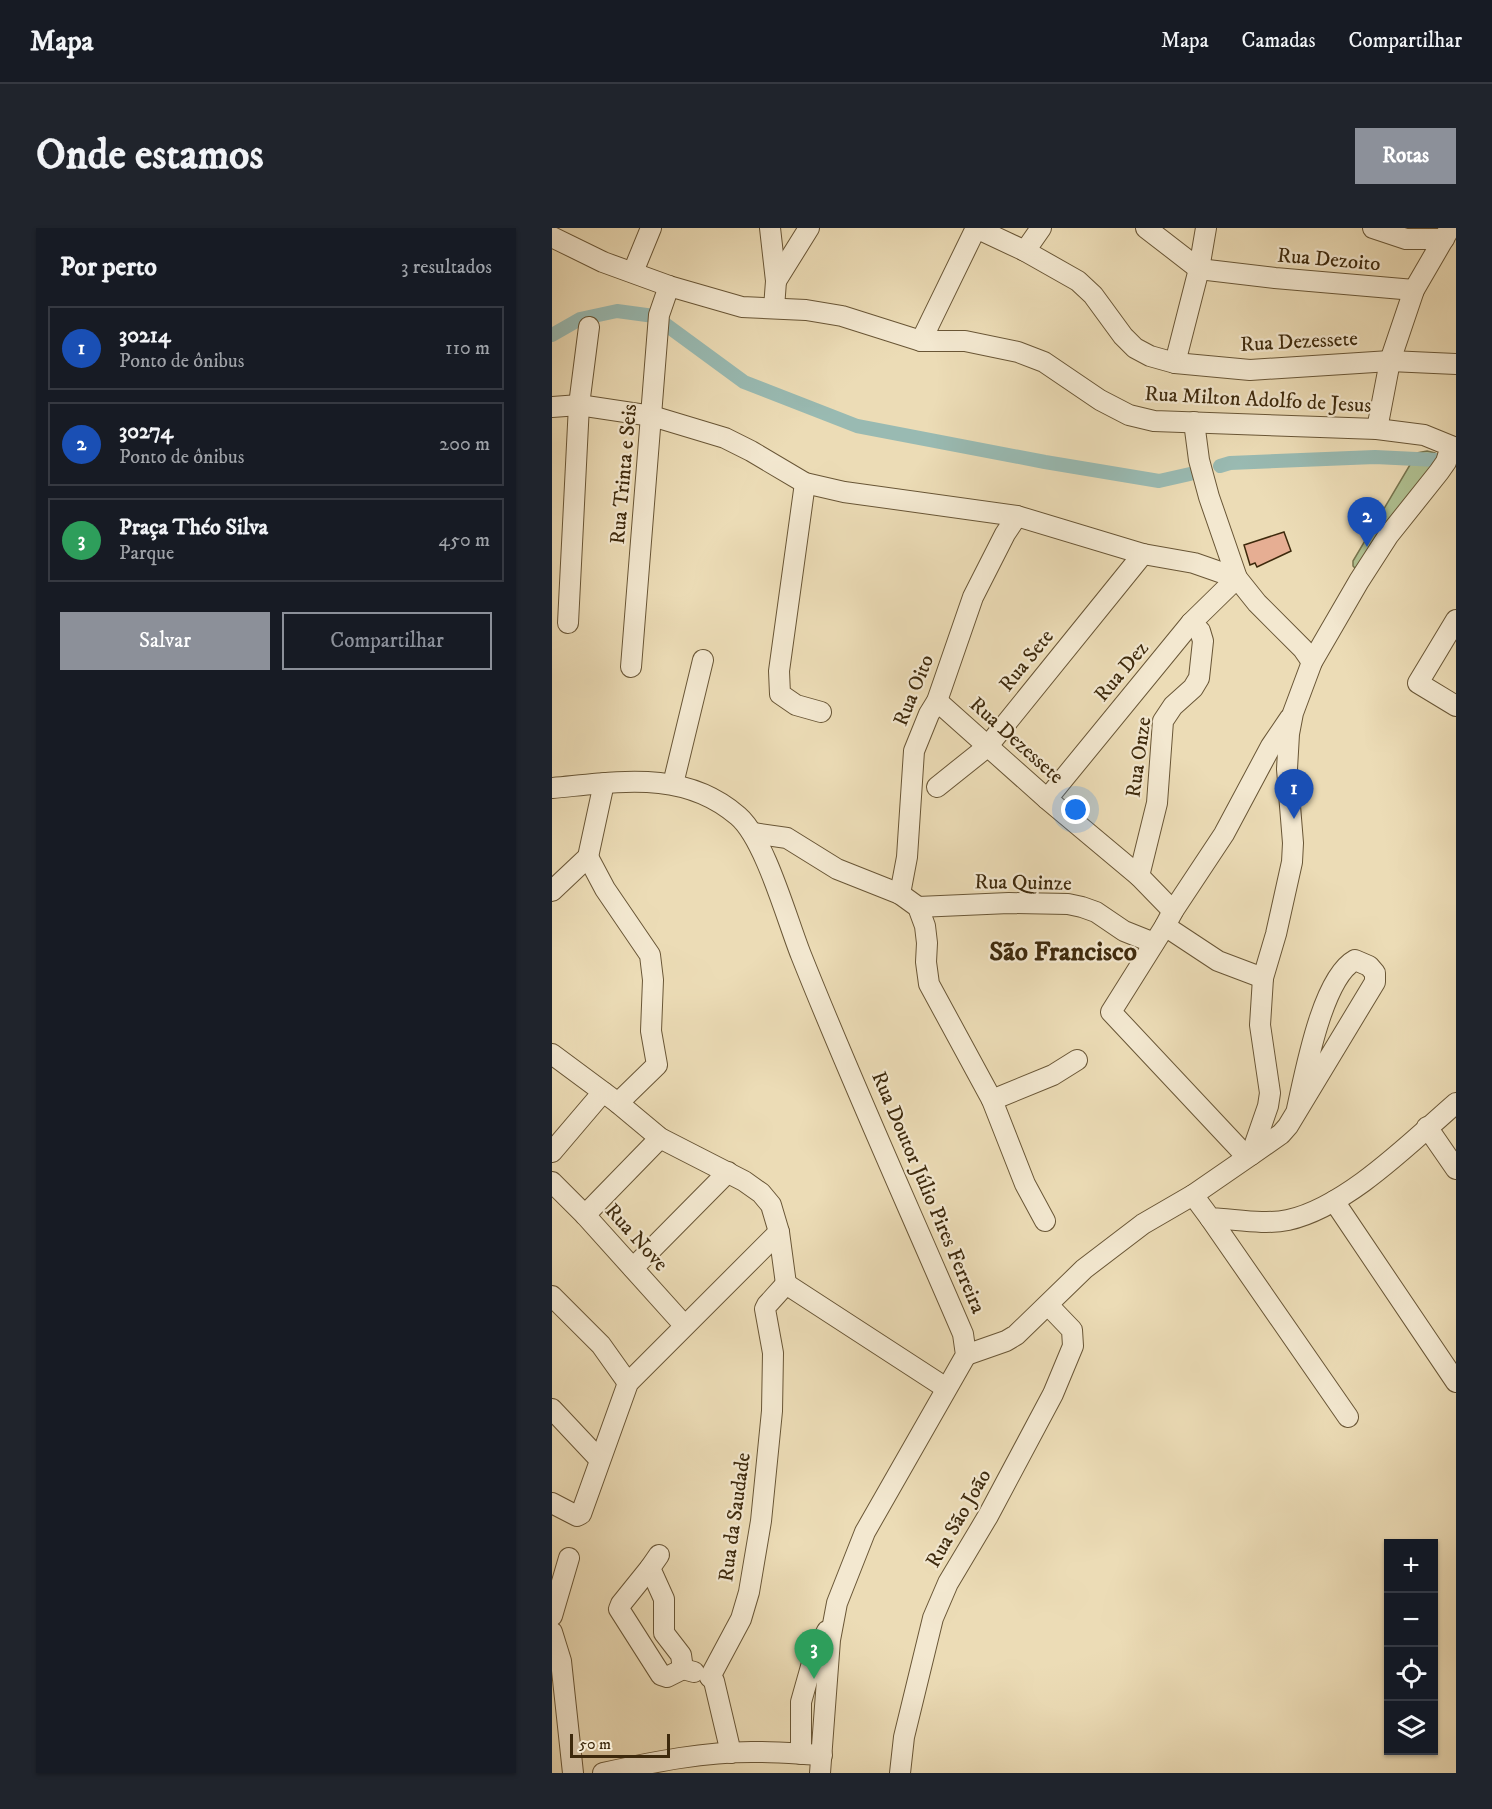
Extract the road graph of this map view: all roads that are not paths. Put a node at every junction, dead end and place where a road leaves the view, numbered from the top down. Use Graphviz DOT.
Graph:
graph roads {
  1 [pos="651,228"];
  2 [pos="770,228"];
  3 [pos="809,228"];
  4 [pos="976,228"];
  5 [pos="1041,228"];
  6 [pos="1146,228"];
  7 [pos="1206,228"];
  8 [pos="1373,228"];
  9 [pos="1447,234"];
  10 [pos="560,241"];
  11 [pos="1025,251"];
  12 [pos="1199,269"];
  13 [pos="633,272"];
  14 [pos="776,280"];
  15 [pos="669,286"];
  16 [pos="1414,290"];
  17 [pos="774,308"];
  18 [pos="589,327"];
  19 [pos="921,340"];
  20 [pos="1390,361"];
  21 [pos="1175,363"];
  22 [pos="1456,364"];
  23 [pos="579,405"];
  24 [pos="552,407"];
  25 [pos="652,416"];
  26 [pos="1194,422"];
  27 [pos="1377,429"];
  28 [pos="1453,444"];
  29 [pos="805,483"];
  30 [pos="1017,516"];
  31 [pos="1143,554"];
  32 [pos="1237,578"];
  33 [pos="1456,620"];
  34 [pos="568,623"];
  35 [pos="1191,623"];
  36 [pos="703,660"];
  37 [pos="1312,662"];
  38 [pos="631,667"];
  39 [pos="937,701"];
  40 [pos="1456,706"];
  41 [pos="821,712"];
  42 [pos="1293,712"];
  43 [pos="987,747"];
  44 [pos="604,783"];
  45 [pos="673,784"];
  46 [pos="937,787"];
  47 [pos="552,788"];
  48 [pos="1047,799"];
  49 [pos="753,833"];
  50 [pos="588,857"];
  51 [pos="1139,876"];
  52 [pos="552,891"];
  53 [pos="900,894"];
  54 [pos="918,907"];
  55 [pos="1164,927"];
  56 [pos="1263,978"];
  57 [pos="552,1054"];
  58 [pos="1077,1060"];
  59 [pos="611,1097"];
  60 [pos="992,1100"];
  61 [pos="1456,1103"];
  62 [pos="1297,1110"];
  63 [pos="1427,1127"];
  64 [pos="660,1138"];
  65 [pos="552,1152"];
  66 [pos="1249,1156"];
  67 [pos="1456,1169"];
  68 [pos="728,1172"];
  69 [pos="552,1182"];
  70 [pos="1194,1195"];
  71 [pos="1334,1201"];
  72 [pos="585,1215"];
  73 [pos="1210,1218"];
  74 [pos="1045,1221"];
  75 [pos="779,1232"];
  76 [pos="633,1268"];
  77 [pos="786,1284"];
  78 [pos="552,1296"];
  79 [pos="1048,1305"];
  80 [pos="684,1325"];
  81 [pos="966,1355"];
  82 [pos="1456,1382"];
  83 [pos="627,1383"];
  84 [pos="946,1388"];
  85 [pos="552,1409"];
  86 [pos="1348,1417"];
  87 [pos="599,1459"];
  88 [pos="552,1503"];
  89 [pos="569,1558"];
  90 [pos="552,1616"];
  91 [pos="832,1620"];
  92 [pos="552,1632"];
  93 [pos="683,1669"];
  94 [pos="710,1677"];
  95 [pos="558,1693"];
  96 [pos="731,1753"];
  97 [pos="801,1754"];
  98 [pos="821,1764"];
  99 [pos="695,1765"];
  100 [pos="573,1773"];
  101 [pos="603,1773"];
  102 [pos="900,1773"];
  1 -- 13 [label="street"];
  2 -- 14 [label="street"];
  3 -- 14 [label="street"];
  4 -- 11 [label="street, Rua Dezessete"];
  4 -- 19 [label="street"];
  5 -- 11 [label="street"];
  6 -- 12 [label="street"];
  7 -- 12 [label="street"];
  8 -- 9 [label="street"];
  9 -- 16 [label="street"];
  10 -- 13 [label="street, Rua Milton Adolfo de Jesus"];
  11 -- 21 [label="street, Rua Dezessete"];
  12 -- 16 [label="street, Rua Dezoito"];
  12 -- 21 [label="street"];
  13 -- 15 [label="street, Rua Milton Adolfo de Jesus"];
  14 -- 17 [label="street"];
  15 -- 17 [label="street, Rua Milton Adolfo de Jesus"];
  15 -- 25 [label="street, Rua Trinta e Seis"];
  16 -- 20 [label="street"];
  17 -- 19 [label="street, Rua Milton Adolfo de Jesus"];
  18 -- 23 [label="street"];
  19 -- 26 [label="street, Rua Milton Adolfo de Jesus"];
  20 -- 21 [label="street, Rua Dezessete"];
  20 -- 22 [label="street, Rua Dezessete"];
  20 -- 27 [label="street"];
  23 -- 24 [label="street"];
  23 -- 25 [label="street"];
  23 -- 34 [label="street"];
  25 -- 29 [label="street"];
  25 -- 38 [label="street, Rua Trinta e Seis"];
  26 -- 27 [label="street, Rua Milton Adolfo de Jesus"];
  26 -- 32 [label="street"];
  27 -- 28 [label="street, Rua Milton Adolfo de Jesus"];
  28 -- 37 [label="street, Rua Milton Adolfo de Jesus"];
  29 -- 30 [label="street"];
  29 -- 41 [label="street"];
  30 -- 31 [label="street"];
  30 -- 39 [label="street, Rua Oito"];
  31 -- 32 [label="street"];
  31 -- 43 [label="street, Rua Sete"];
  32 -- 35 [label="street, Rua Dez"];
  32 -- 37 [label="street"];
  33 -- 40 [label="street"];
  35 -- 48 [label="street, Rua Dez"];
  35 -- 51 [label="street, Rua Onze"];
  36 -- 45 [label="street"];
  37 -- 42 [label="street, Rua Milton Adolfo de Jesus"];
  39 -- 43 [label="street, Rua Dezessete"];
  39 -- 53 [label="street, Rua Oito"];
  42 -- 55 [label="street"];
  42 -- 56 [label="street"];
  43 -- 46 [label="street, Rua Sete"];
  43 -- 48 [label="street, Rua Dezessete"];
  44 -- 45 [label="street, Rua Doutor Júlio Pires Ferreira"];
  44 -- 47 [label="street, Rua Doutor Júlio Pires Ferreira"];
  44 -- 50 [label="street"];
  45 -- 49 [label="street, Rua Doutor Júlio Pires Ferreira"];
  48 -- 51 [label="street, Rua Dezessete"];
  49 -- 53 [label="street"];
  49 -- 81 [label="street, Rua Doutor Júlio Pires Ferreira"];
  50 -- 52 [label="street"];
  50 -- 59 [label="street"];
  51 -- 55 [label="street, Rua Dezessete"];
  53 -- 54 [label="street"];
  54 -- 55 [label="street, Rua Quinze"];
  54 -- 60 [label="street"];
  55 -- 56 [label="street"];
  55 -- 66 [label="street"];
  56 -- 66 [label="street"];
  57 -- 59 [label="street"];
  58 -- 60 [label="street"];
  59 -- 64 [label="street"];
  59 -- 65 [label="street"];
  60 -- 74 [label="street"];
  61 -- 63 [label="street"];
  62 -- 62 [label="street"];
  62 -- 66 [label="street"];
  63 -- 67 [label="street"];
  63 -- 71 [label="street"];
  64 -- 68 [label="street"];
  64 -- 72 [label="street"];
  66 -- 70 [label="street"];
  68 -- 75 [label="street"];
  68 -- 76 [label="street"];
  69 -- 72 [label="street, Rua Nove"];
  70 -- 73 [label="street"];
  70 -- 79 [label="street"];
  71 -- 73 [label="street"];
  71 -- 82 [label="street"];
  72 -- 76 [label="street, Rua Nove"];
  73 -- 86 [label="street"];
  75 -- 77 [label="street"];
  75 -- 80 [label="street"];
  76 -- 80 [label="street, Rua Nove"];
  77 -- 84 [label="street"];
  77 -- 94 [label="street, Rua da Saudade"];
  78 -- 83 [label="street"];
  79 -- 81 [label="street"];
  79 -- 102 [label="street, Rua São João"];
  80 -- 83 [label="street"];
  81 -- 84 [label="street"];
  83 -- 87 [label="street"];
  84 -- 91 [label="street"];
  85 -- 87 [label="street"];
  87 -- 88 [label="street"];
  89 -- 90 [label="street"];
  91 -- 97 [label="street"];
  91 -- 98 [label="street"];
  92 -- 95 [label="street"];
  93 -- 93 [label="street"];
  93 -- 94 [label="street"];
  94 -- 96 [label="street"];
  95 -- 100 [label="street"];
  96 -- 97 [label="street"];
  96 -- 99 [label="street"];
  97 -- 98 [label="street"];
  99 -- 101 [label="street"];
}
